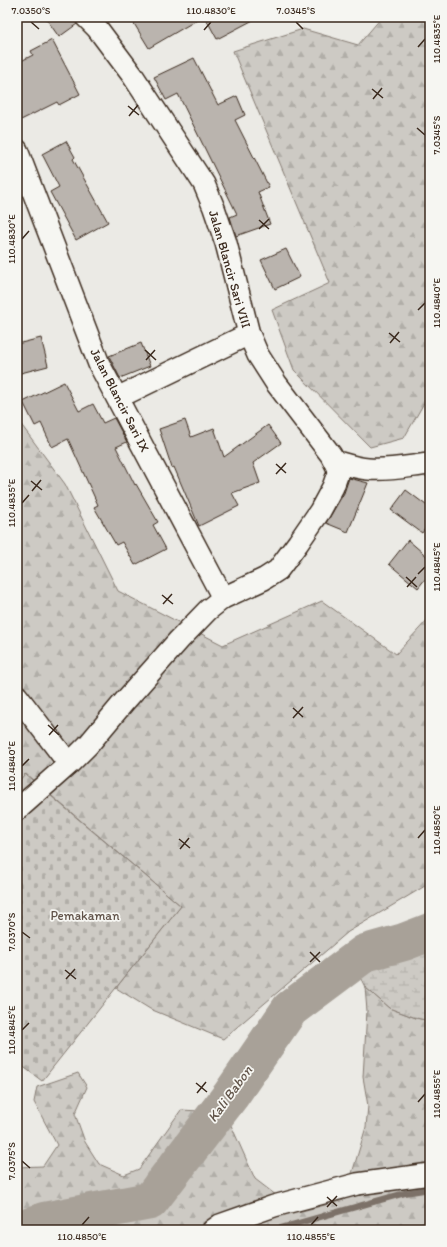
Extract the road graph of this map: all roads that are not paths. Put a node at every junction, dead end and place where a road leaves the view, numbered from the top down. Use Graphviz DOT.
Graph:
graph roads {
  1 [pos="86,17"];
  2 [pos="17,150"];
  3 [pos="249,334"];
  4 [pos="117,398"];
  5 [pos="334,461"];
  6 [pos="430,464"];
  7 [pos="223,598"];
  8 [pos="17,696"];
  9 [pos="69,764"];
  10 [pos="17,810"];
  11 [pos="430,1174"];
  12 [pos="213,1230"];
  1 -- 3 [label="street, Jalan Blancir Sari VIII"];
  2 -- 4 [label="street, Jalan Blancir Sari IX"];
  3 -- 4 [label="street"];
  3 -- 5 [label="street, Jalan Blancir Sari VIII"];
  4 -- 7 [label="street, Jalan Blancir Sari IX"];
  5 -- 6 [label="street"];
  5 -- 7 [label="street"];
  7 -- 9 [label="street"];
  8 -- 9 [label="street"];
  9 -- 10 [label="street"];
  11 -- 12 [label="street"];
}
